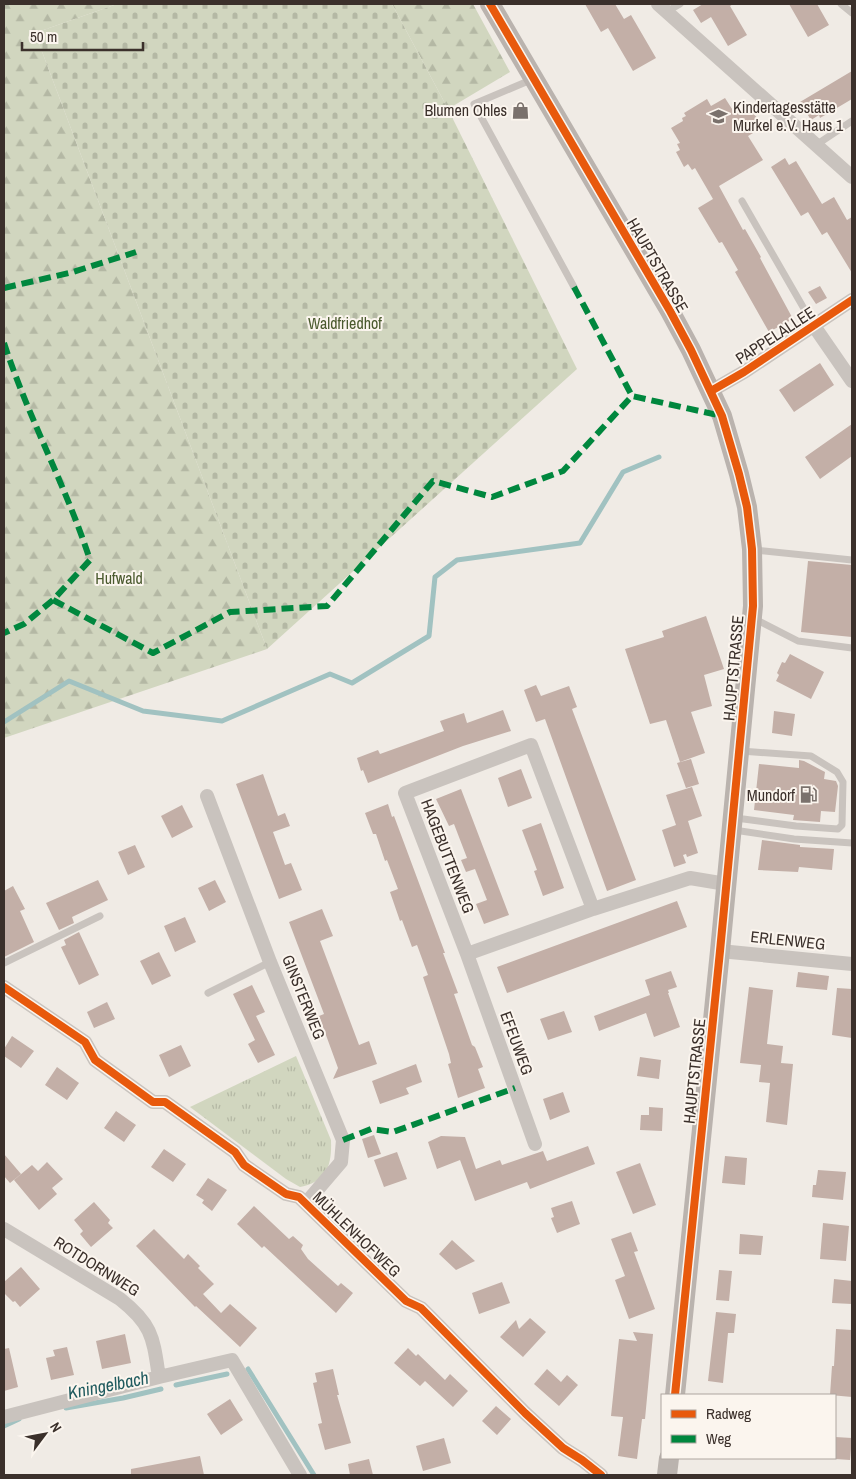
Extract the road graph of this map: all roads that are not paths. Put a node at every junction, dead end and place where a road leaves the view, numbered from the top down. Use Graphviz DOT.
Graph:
graph roads {
  1 [pos="490,4"];
  2 [pos="680,4"];
  3 [pos="841,4"];
  4 [pos="662,8"];
  5 [pos="852,12"];
  6 [pos="533,79"];
  7 [pos="852,121"];
  8 [pos="816,145"];
  9 [pos="852,177"];
  10 [pos="742,201"];
  11 [pos="574,287"];
  12 [pos="852,300"];
  13 [pos="814,326"];
  14 [pos="852,382"];
  15 [pos="711,391"];
  16 [pos="752,549"];
  17 [pos="852,560"];
  18 [pos="752,617"];
  19 [pos="852,648"];
  20 [pos="740,751"];
  21 [pos="207,796"];
  22 [pos="732,823"];
  23 [pos="852,843"];
  24 [pos="726,884"];
  25 [pos="593,909"];
  26 [pos="100,916"];
  27 [pos="720,951"];
  28 [pos="467,954"];
  29 [pos="270,962"];
  30 [pos="4,963"];
  31 [pos="852,964"];
  32 [pos="4,987"];
  33 [pos="208,993"];
  34 [pos="535,1144"];
  35 [pos="306,1203"];
  36 [pos="4,1229"];
  37 [pos="159,1377"];
  38 [pos="675,1394"];
  39 [pos="4,1417"];
  40 [pos="669,1459"];
  41 [pos="300,1475"];
  42 [pos="601,1475"];
  43 [pos="667,1475"];
  1 -- 6 [label="street, HAUPTSTRASSE"];
  2 -- 4 [label="lane"];
  3 -- 5 [label="lane"];
  4 -- 8 [label="street"];
  6 -- 11 [label="lane"];
  6 -- 15 [label="street, HAUPTSTRASSE"];
  7 -- 8 [label="lane"];
  8 -- 9 [label="street"];
  10 -- 13 [label="lane, PAPPELALLEE"];
  12 -- 13 [label="street, PAPPELALLEE"];
  13 -- 14 [label="street"];
  13 -- 15 [label="street, PAPPELALLEE"];
  15 -- 16 [label="street, HAUPTSTRASSE"];
  16 -- 17 [label="lane"];
  16 -- 18 [label="street, HAUPTSTRASSE"];
  18 -- 19 [label="lane"];
  18 -- 20 [label="street, HAUPTSTRASSE"];
  20 -- 22 [label="street, HAUPTSTRASSE"];
  20 -- 22 [label="lane"];
  21 -- 29 [label="street, GINSTERWEG"];
  22 -- 23 [label="lane"];
  22 -- 24 [label="street, HAUPTSTRASSE"];
  24 -- 25 [label="street"];
  24 -- 27 [label="street, HAUPTSTRASSE"];
  25 -- 28 [label="street"];
  25 -- 28 [label="street, HAGEBUTTENWEG"];
  26 -- 30 [label="lane"];
  27 -- 31 [label="street, ERLENWEG"];
  27 -- 38 [label="street, HAUPTSTRASSE"];
  28 -- 34 [label="street, EFEUWEG"];
  29 -- 33 [label="lane"];
  29 -- 35 [label="street, GINSTERWEG"];
  32 -- 35 [label="street, MÜHLENHOFWEG"];
  35 -- 42 [label="street, MÜHLENHOFWEG"];
  36 -- 37 [label="street, ROTDORNWEG"];
  37 -- 39 [label="street"];
  37 -- 41 [label="street"];
  40 -- 43 [label="street"];
}
